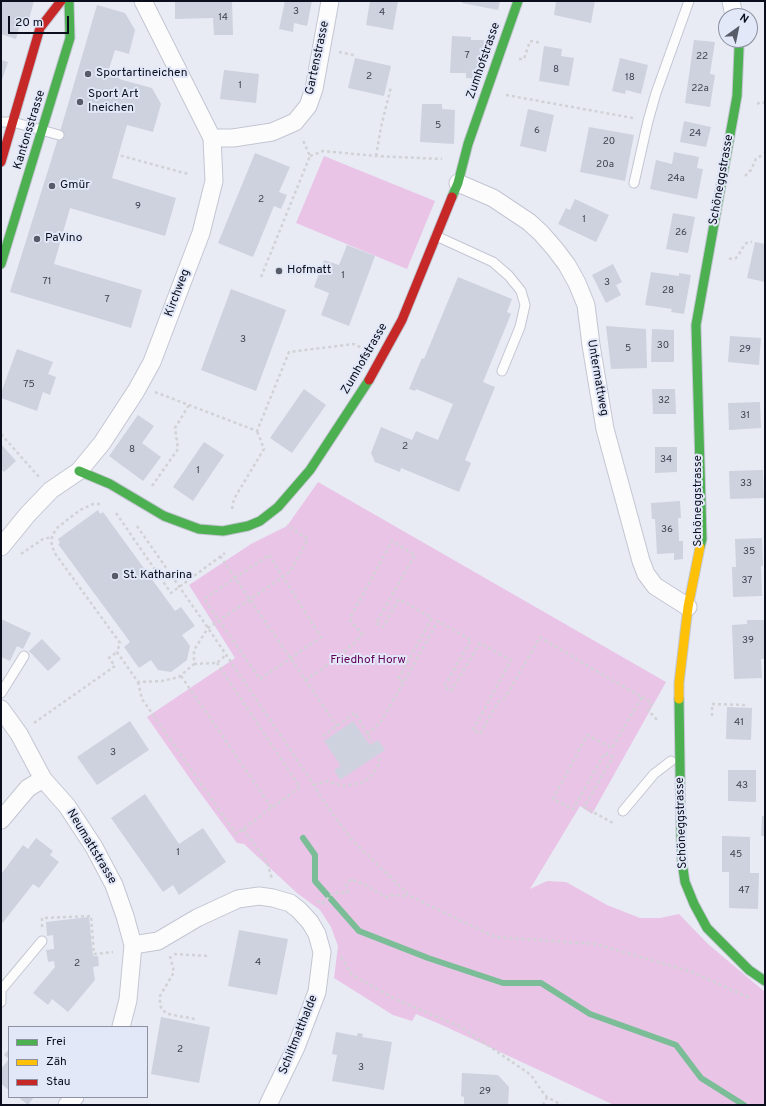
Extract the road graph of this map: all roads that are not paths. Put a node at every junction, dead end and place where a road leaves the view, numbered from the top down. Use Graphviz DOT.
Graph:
graph roads {
  1 [pos="61,1"];
  2 [pos="68,1"];
  3 [pos="143,1"];
  4 [pos="330,1"];
  5 [pos="518,1"];
  6 [pos="689,1"];
  7 [pos="740,48"];
  8 [pos="1,122"];
  9 [pos="12,122"];
  10 [pos="42,130"];
  11 [pos="59,135"];
  12 [pos="212,138"];
  13 [pos="1,162"];
  14 [pos="458,183"];
  15 [pos="634,183"];
  16 [pos="436,236"];
  17 [pos="1,264"];
  18 [pos="502,371"];
  19 [pos="79,471"];
  20 [pos="1,547"];
  21 [pos="688,607"];
  22 [pos="24,656"];
  23 [pos="1,693"];
  24 [pos="1,709"];
  25 [pos="671,761"];
  26 [pos="43,780"];
  27 [pos="623,811"];
  28 [pos="1,820"];
  29 [pos="42,941"];
  30 [pos="133,945"];
  31 [pos="765,981"];
  32 [pos="1,990"];
  33 [pos="1,1002"];
  34 [pos="120,1026"];
  35 [pos="268,1105"];
  1 -- 9 [label="street, Kantonsstrasse"];
  2 -- 10 [label="street, Kantonsstrasse"];
  3 -- 12 [label="street, Kirchweg"];
  4 -- 12 [label="street, Gartenstrasse"];
  5 -- 14 [label="street, Zumhofstrasse"];
  6 -- 15 [label="lane"];
  7 -- 21 [label="street, Schöneggstrasse"];
  8 -- 9 [label="lane"];
  9 -- 10 [label="lane"];
  9 -- 13 [label="street, Kantonsstrasse"];
  10 -- 11 [label="lane"];
  10 -- 17 [label="street, Kantonsstrasse"];
  12 -- 19 [label="street, Kirchweg"];
  14 -- 16 [label="street, Zumhofstrasse"];
  14 -- 21 [label="street, Untermattweg"];
  16 -- 18 [label="lane"];
  16 -- 19 [label="street, Zumhofstrasse"];
  19 -- 20 [label="street, Kirchweg"];
  21 -- 31 [label="street, Schöneggstrasse"];
  22 -- 23 [label="lane"];
  24 -- 26 [label="street, Neumattstrasse"];
  25 -- 27 [label="lane"];
  26 -- 28 [label="street"];
  26 -- 30 [label="street, Neumattstrasse"];
  29 -- 32 [label="lane"];
  30 -- 34 [label="street, Neumattstrasse"];
  30 -- 35 [label="street, Schiltmatthalde"];
  32 -- 33 [label="lane"];
}
